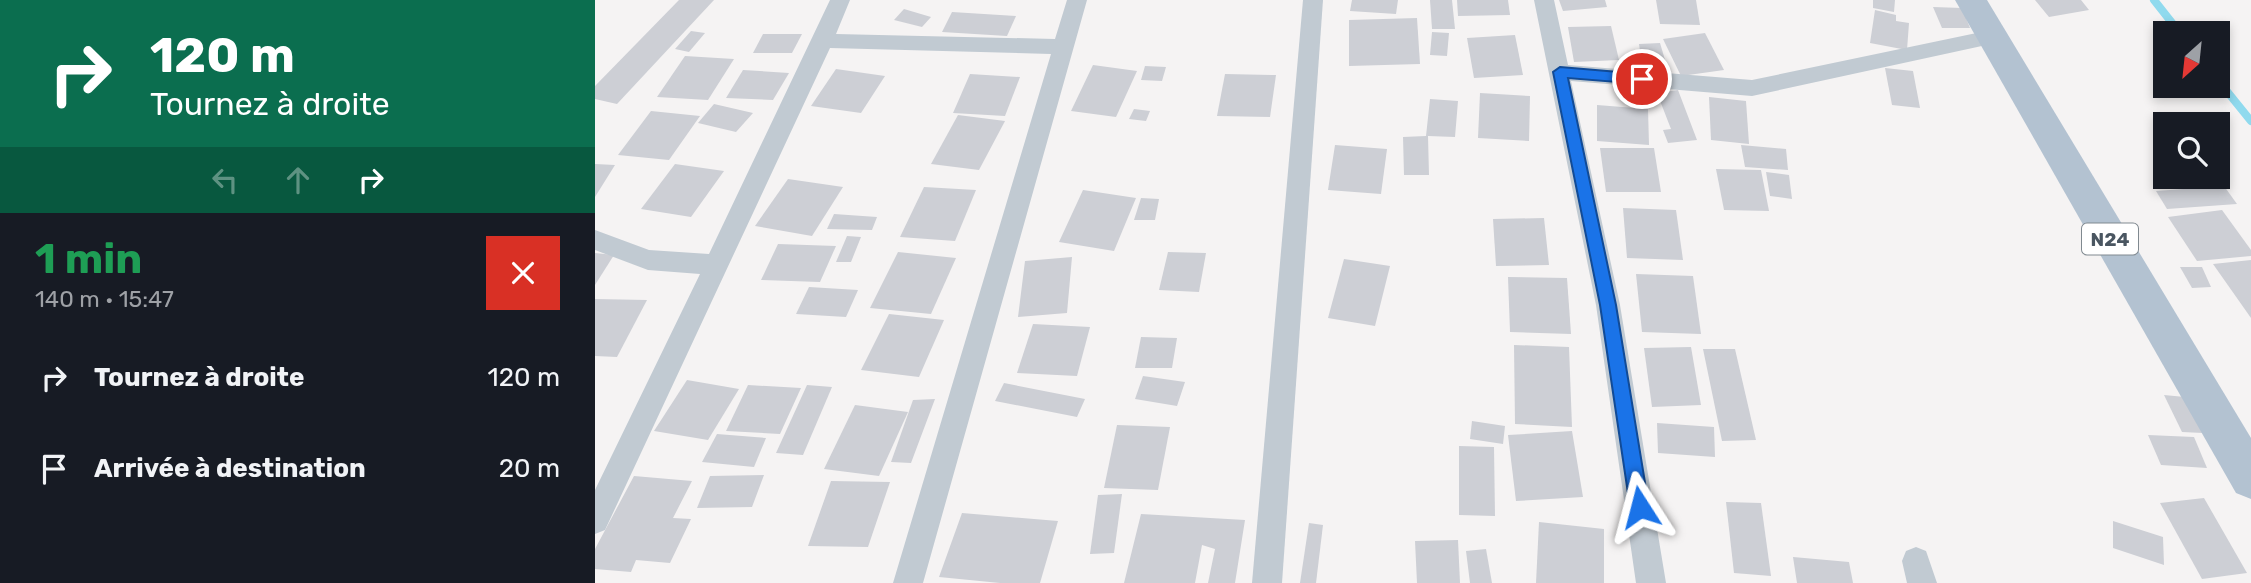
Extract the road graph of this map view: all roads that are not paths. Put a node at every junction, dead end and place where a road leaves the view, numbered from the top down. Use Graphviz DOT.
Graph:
graph roads {
  1 [pos="839,0"];
  2 [pos="1077,0"];
  3 [pos="1313,0"];
  4 [pos="1544,0"];
  5 [pos="1971,0"];
  6 [pos="1991,37"];
  7 [pos="823,41"];
  8 [pos="1063,47"];
  9 [pos="1560,72"];
  10 [pos="595,240"];
  11 [pos="717,265"];
  12 [pos="2251,478"];
  13 [pos="595,520"];
  14 [pos="908,583"];
  15 [pos="1267,583"];
  16 [pos="1651,583"];
  1 -- 7 [label="street"];
  2 -- 8 [label="street"];
  3 -- 15 [label="street"];
  4 -- 9 [label="street"];
  5 -- 6 [label="main road, N24"];
  6 -- 9 [label="street"];
  6 -- 12 [label="main road, N24"];
  7 -- 8 [label="street"];
  7 -- 11 [label="street"];
  8 -- 14 [label="street"];
  9 -- 16 [label="street"];
  10 -- 11 [label="street"];
  11 -- 13 [label="street"];
}
